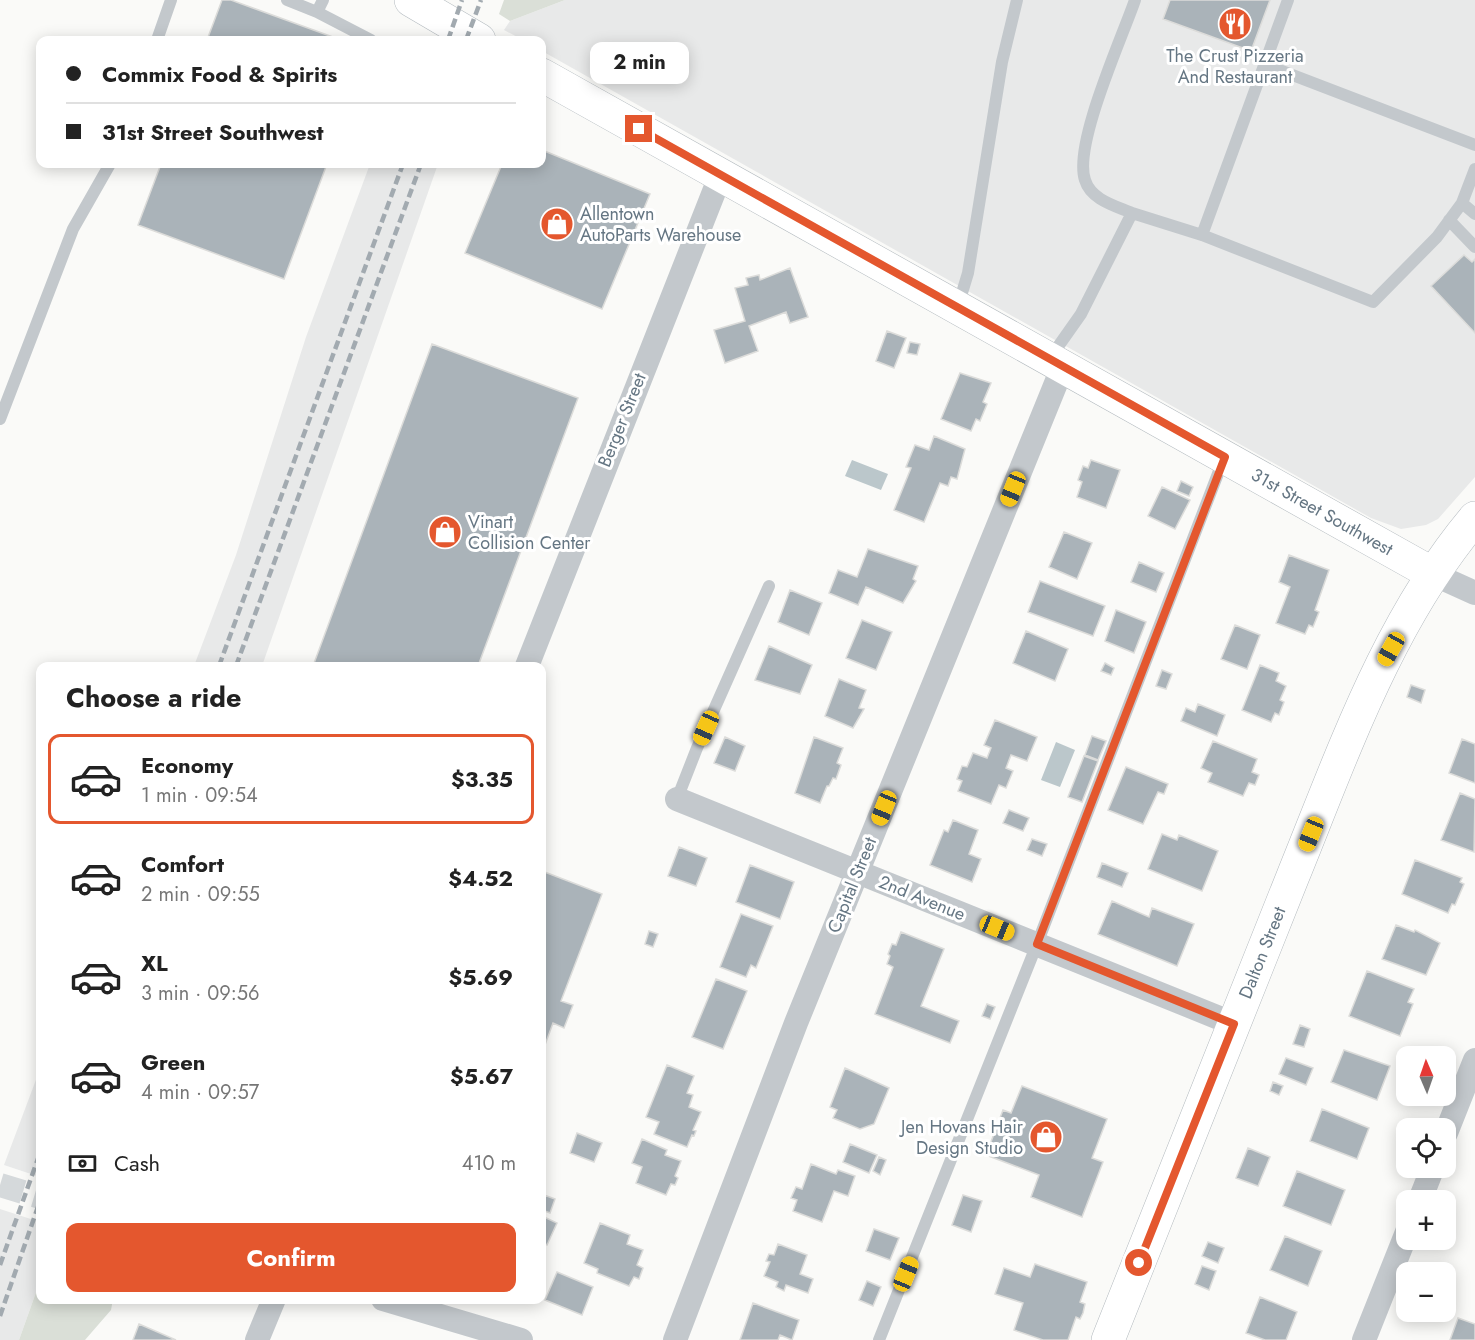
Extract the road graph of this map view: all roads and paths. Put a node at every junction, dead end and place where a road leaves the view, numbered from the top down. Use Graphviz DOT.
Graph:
graph roads {
  1 [pos="171,0"];
  2 [pos="287,0"];
  3 [pos="323,0"];
  4 [pos="411,0"];
  5 [pos="1017,0"];
  6 [pos="1135,0"];
  7 [pos="1288,0"];
  8 [pos="317,12"];
  9 [pos="158,36"];
  10 [pos="363,36"];
  11 [pos="472,36"];
  12 [pos="1264,64"];
  13 [pos="546,77"];
  14 [pos="1475,145"];
  15 [pos="108,168"];
  16 [pos="1475,169"];
  17 [pos="721,174"];
  18 [pos="1475,200"];
  19 [pos="1461,203"];
  20 [pos="1132,213"];
  21 [pos="1475,214"];
  22 [pos="1449,220"];
  23 [pos="1202,235"];
  24 [pos="1470,238"];
  25 [pos="1475,247"];
  26 [pos="958,307"];
  27 [pos="1056,362"];
  28 [pos="0,419"];
  29 [pos="1225,457"];
  30 [pos="1475,518"];
  31 [pos="1433,574"];
  32 [pos="769,586"];
  33 [pos="1475,593"];
  34 [pos="529,662"];
  35 [pos="677,799"];
  36 [pos="858,872"];
  37 [pos="1037,944"];
  38 [pos="1234,1024"];
  39 [pos="1475,1060"];
  40 [pos="1452,1118"];
  41 [pos="1400,1250"];
  42 [pos="272,1304"];
  43 [pos="400,1304"];
  44 [pos="257,1340"];
  45 [pos="521,1340"];
  46 [pos="675,1340"];
  47 [pos="879,1340"];
  48 [pos="1108,1340"];
  49 [pos="1365,1340"];
  1 -- 9 [label="lane"];
  2 -- 8 [label="lane"];
  3 -- 8 [label="lane"];
  4 -- 11 [label="street"];
  5 -- 26 [label="lane"];
  6 -- 20 [label="lane"];
  7 -- 12 [label="lane"];
  8 -- 10 [label="lane"];
  12 -- 14 [label="lane"];
  12 -- 23 [label="lane"];
  13 -- 17 [label="street, 31st Street Southwest"];
  15 -- 28 [label="lane"];
  16 -- 19 [label="lane"];
  17 -- 26 [label="street, 31st Street Southwest"];
  17 -- 34 [label="street, Berger Street"];
  18 -- 19 [label="lane"];
  19 -- 21 [label="lane"];
  19 -- 22 [label="lane"];
  20 -- 23 [label="lane"];
  20 -- 27 [label="lane"];
  22 -- 23 [label="lane"];
  22 -- 24 [label="lane"];
  24 -- 25 [label="lane"];
  26 -- 27 [label="street, 31st Street Southwest"];
  27 -- 29 [label="street, 31st Street Southwest"];
  27 -- 36 [label="street, Capital Street"];
  29 -- 31 [label="street, 31st Street Southwest"];
  29 -- 37 [label="lane"];
  30 -- 31 [label="street, Dalton Street"];
  31 -- 33 [label="street, 31st Street Southwest"];
  31 -- 38 [label="street, Dalton Street"];
  32 -- 35 [label="lane"];
  35 -- 36 [label="street, 2nd Avenue"];
  36 -- 37 [label="street, 2nd Avenue"];
  36 -- 46 [label="street, Capital Street"];
  37 -- 38 [label="street, 2nd Avenue"];
  37 -- 47 [label="lane"];
  38 -- 48 [label="street, Dalton Street"];
  39 -- 40 [label="street"];
  41 -- 49 [label="street"];
  42 -- 44 [label="street"];
  43 -- 45 [label="street"];
}
